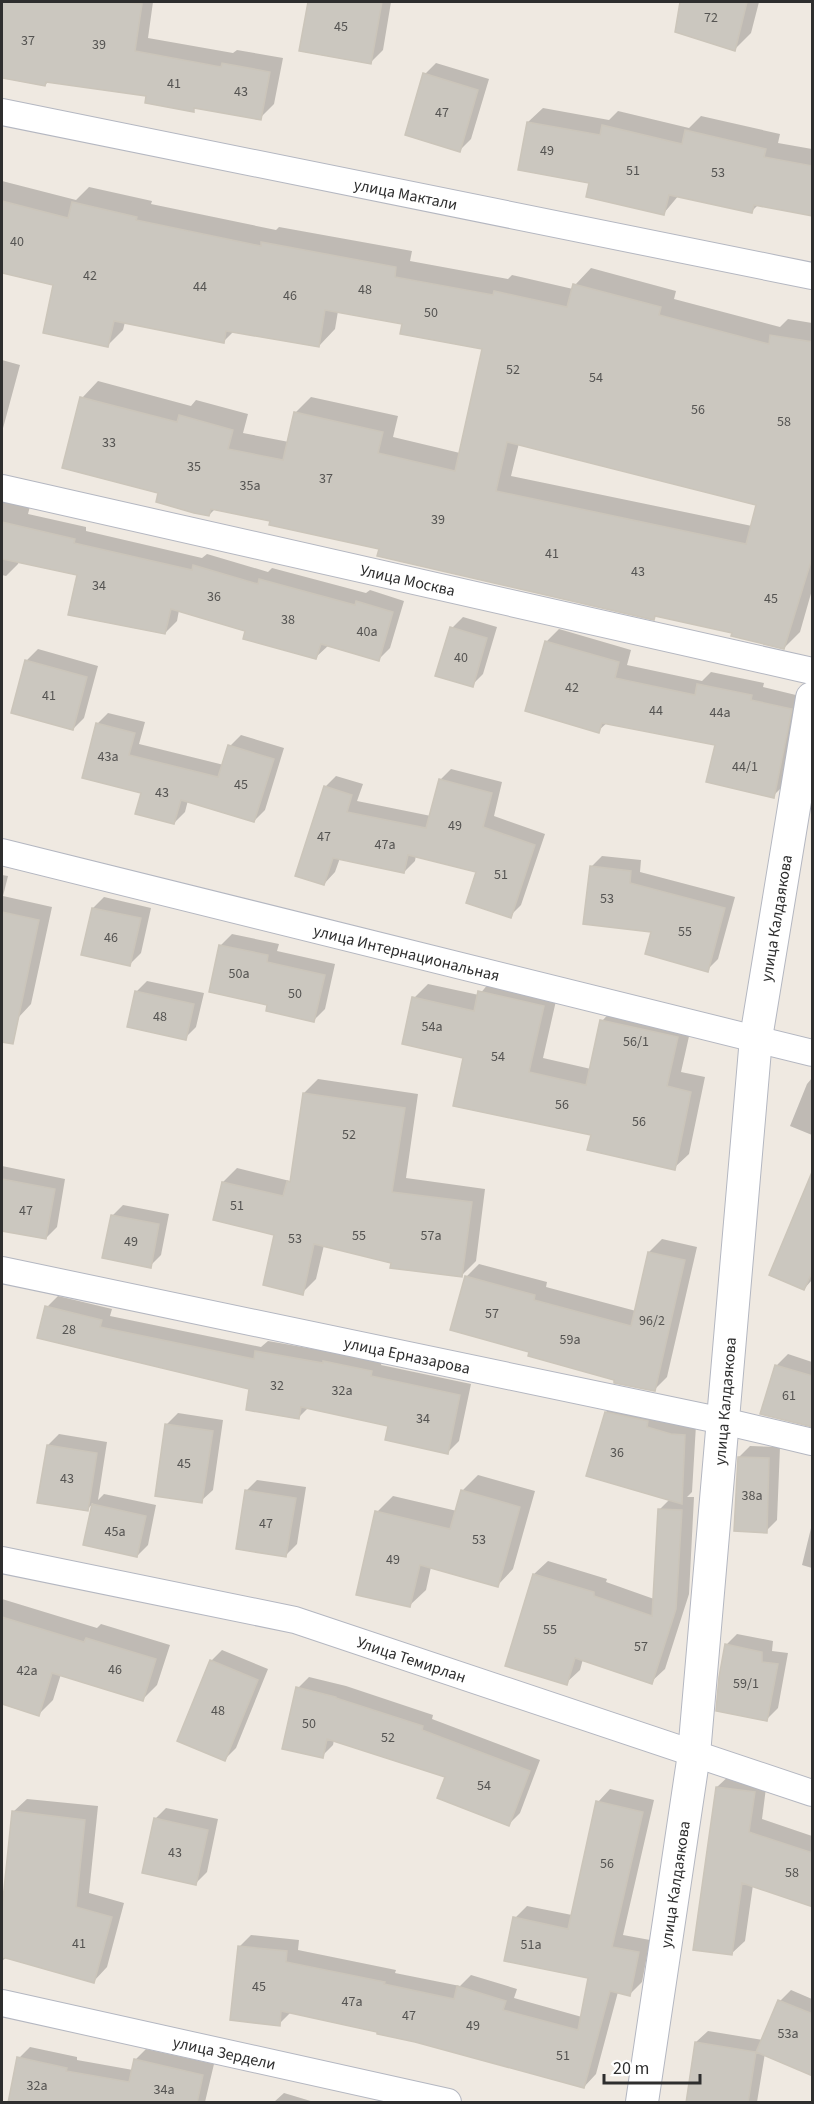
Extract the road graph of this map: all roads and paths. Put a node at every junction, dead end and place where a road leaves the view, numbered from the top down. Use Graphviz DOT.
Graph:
graph roads {
  1 [pos="2,112"];
  2 [pos="813,276"];
  3 [pos="2,488"];
  4 [pos="813,671"];
  5 [pos="813,698"];
  6 [pos="2,852"];
  7 [pos="756,1038"];
  8 [pos="813,1053"];
  9 [pos="2,1270"];
  10 [pos="723,1421"];
  11 [pos="813,1442"];
  12 [pos="2,1560"];
  13 [pos="694,1754"];
  14 [pos="813,1793"];
  15 [pos="2,2002"];
  16 [pos="448,2103"];
  17 [pos="642,2103"];
  1 -- 2 [label="street, улица Мактали"];
  3 -- 4 [label="street, Улица Москва"];
  5 -- 7 [label="street, улица Калдаякова"];
  6 -- 7 [label="street, улица Интернациональная"];
  7 -- 8 [label="street, улица Интернациональная"];
  7 -- 10 [label="street, улица Калдаякова"];
  9 -- 10 [label="street, улица Ерназарова"];
  10 -- 11 [label="street, улица Ерназарова"];
  10 -- 13 [label="street, улица Калдаякова"];
  12 -- 13 [label="street, Улица Темирлан"];
  13 -- 14 [label="street, Улица Темирлан"];
  13 -- 17 [label="street, улица Калдаякова"];
  15 -- 16 [label="street, улица Зердели"];
}
